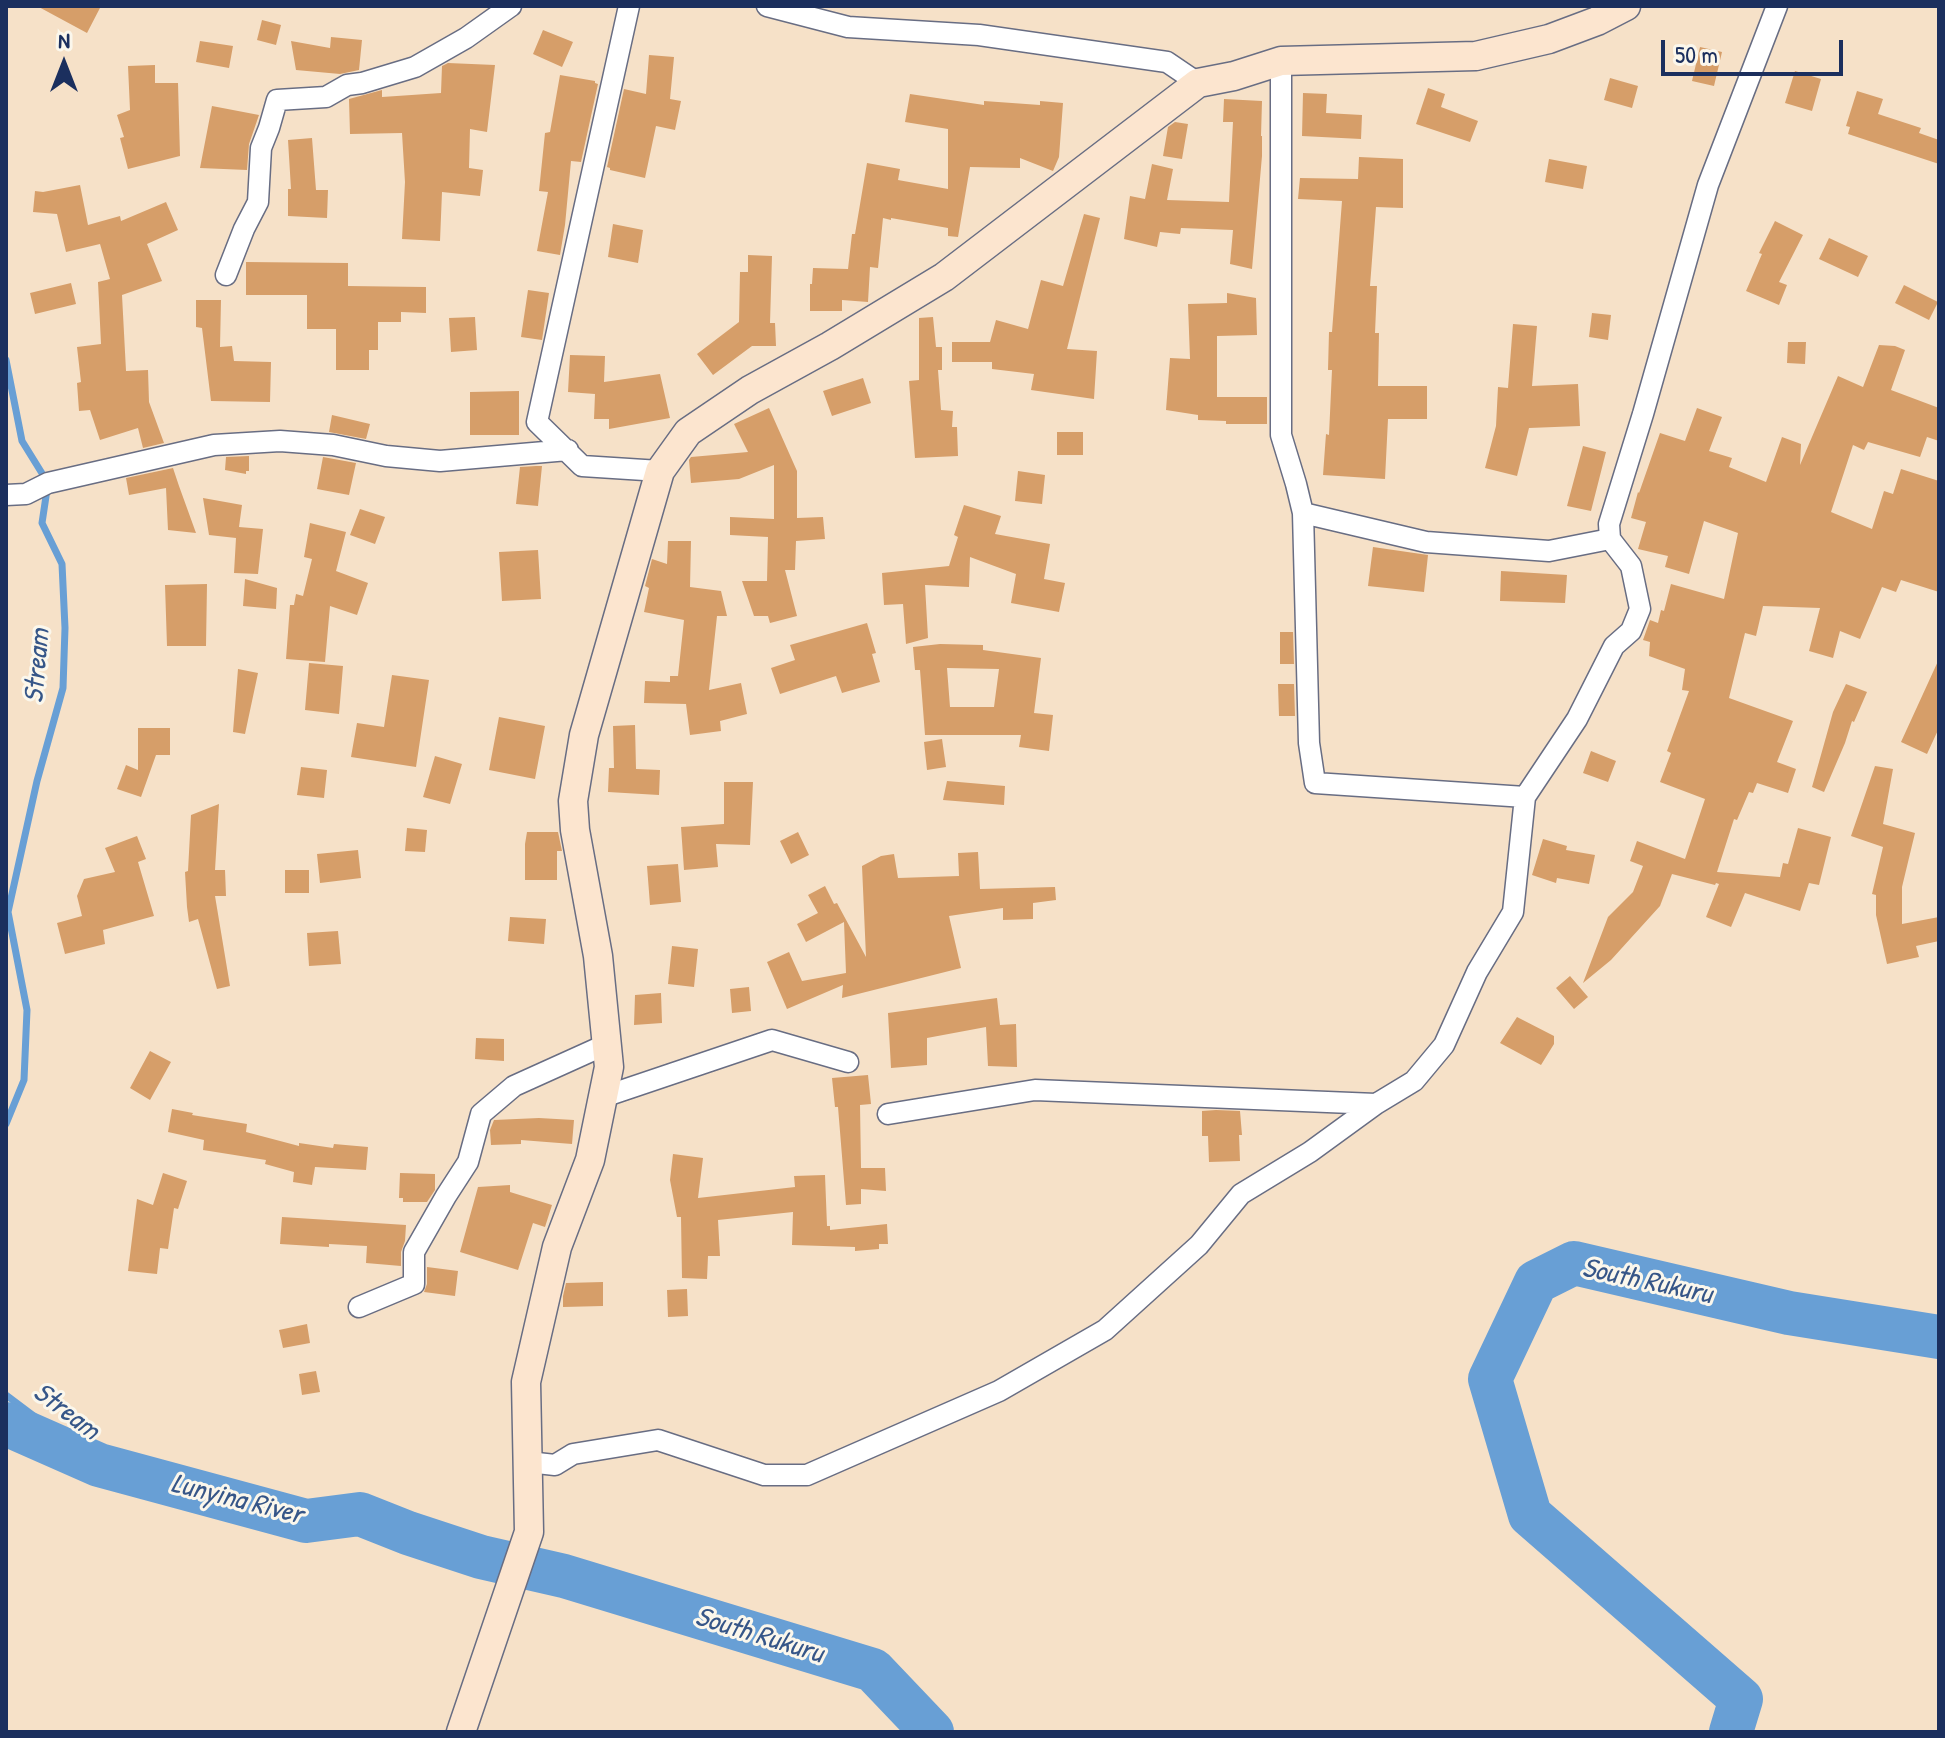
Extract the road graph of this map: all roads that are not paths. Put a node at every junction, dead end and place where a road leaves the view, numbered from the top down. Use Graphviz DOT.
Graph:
graph roads {
  1 [pos="511,6"];
  2 [pos="629,6"];
  3 [pos="767,6"];
  4 [pos="1626,6"];
  5 [pos="1777,6"];
  6 [pos="1281,61"];
  7 [pos="1198,83"];
  8 [pos="226,275"];
  9 [pos="568,450"];
  10 [pos="660,471"];
  11 [pos="6,495"];
  12 [pos="1303,513"];
  13 [pos="1610,539"];
  14 [pos="1525,797"];
  15 [pos="607,1044"];
  16 [pos="848,1062"];
  17 [pos="603,1097"];
  18 [pos="1376,1104"];
  19 [pos="888,1114"];
  20 [pos="359,1307"];
  21 [pos="528,1462"];
  22 [pos="461,1732"];
  1 -- 8 [label="street"];
  2 -- 9 [label="street"];
  3 -- 7 [label="street"];
  4 -- 6 [label="street"];
  5 -- 13 [label="street"];
  6 -- 7 [label="street"];
  6 -- 12 [label="street"];
  7 -- 10 [label="street"];
  9 -- 10 [label="street"];
  9 -- 11 [label="street"];
  10 -- 15 [label="street"];
  12 -- 13 [label="street"];
  12 -- 14 [label="street"];
  13 -- 14 [label="street"];
  14 -- 18 [label="street"];
  15 -- 17 [label="street"];
  15 -- 20 [label="street"];
  16 -- 17 [label="street"];
  17 -- 21 [label="street"];
  18 -- 19 [label="street"];
  18 -- 21 [label="street"];
  21 -- 22 [label="street"];
}
